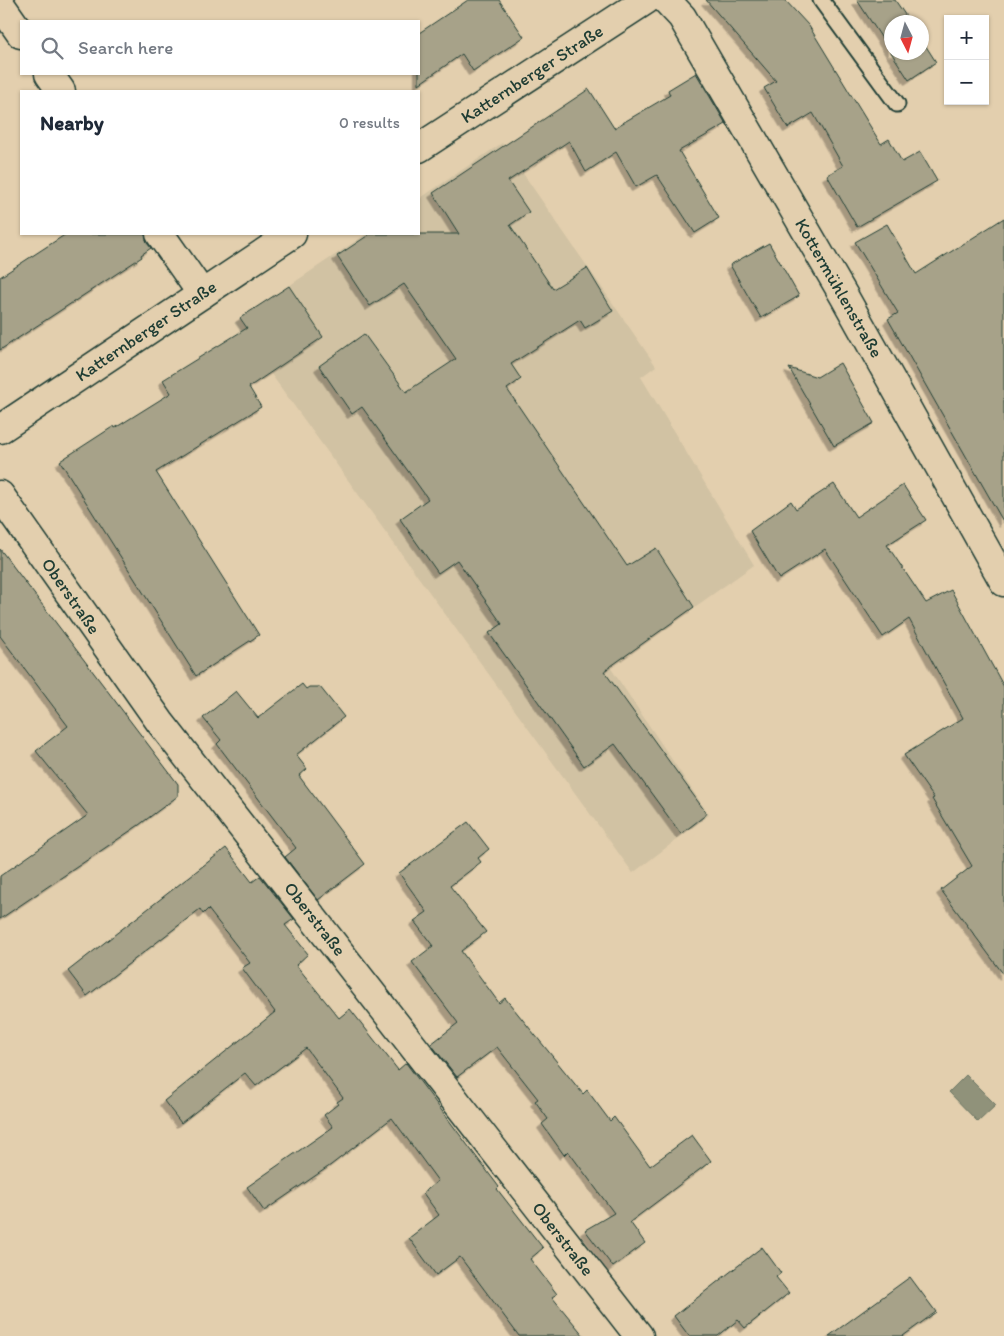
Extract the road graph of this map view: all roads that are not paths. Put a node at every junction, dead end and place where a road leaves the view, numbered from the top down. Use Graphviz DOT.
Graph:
graph roads {
  1 [pos="646,0"];
  2 [pos="666,0"];
  3 [pos="821,0"];
  4 [pos="0,4"];
  5 [pos="20,33"];
  6 [pos="50,75"];
  7 [pos="60,90"];
  8 [pos="897,104"];
  9 [pos="420,147"];
  10 [pos="161,235"];
  11 [pos="290,235"];
  12 [pos="202,294"];
  13 [pos="0,429"];
  14 [pos="0,495"];
  15 [pos="1004,582"];
  16 [pos="639,1336"];
  1 -- 9 [label="street, Katternberger Straße"];
  2 -- 15 [label="street, Kottermühlenstraße"];
  3 -- 8 [label="lane"];
  4 -- 5 [label="street"];
  6 -- 7 [label="street"];
  10 -- 12 [label="street"];
  11 -- 12 [label="street, Katternberger Straße"];
  12 -- 13 [label="street, Katternberger Straße"];
  14 -- 16 [label="street, Oberstraße"];
}
